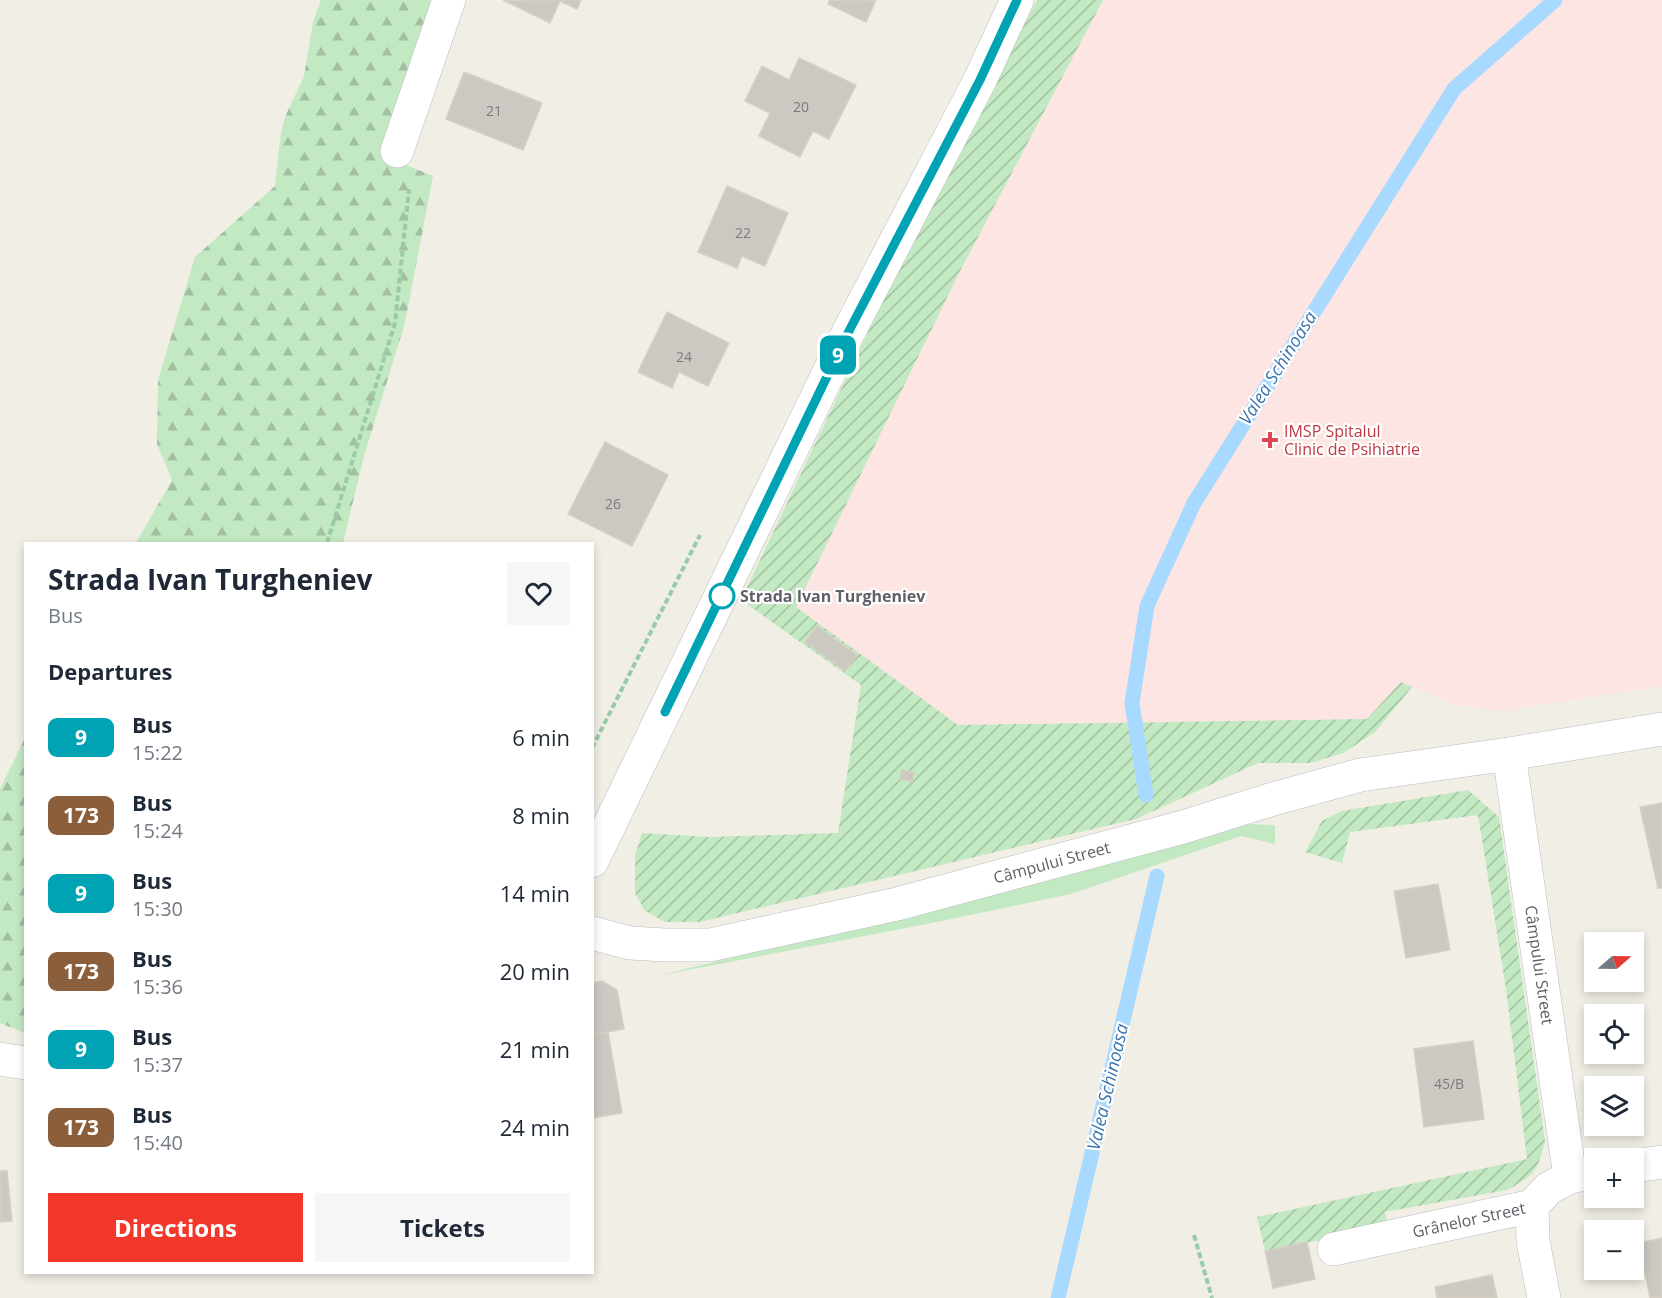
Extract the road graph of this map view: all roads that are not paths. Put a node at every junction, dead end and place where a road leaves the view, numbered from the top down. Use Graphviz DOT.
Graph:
graph roads {
  1 [pos="449,0"];
  2 [pos="1017,0"];
  3 [pos="397,152"];
  4 [pos="1662,729"];
  5 [pos="1509,754"];
  6 [pos="594,857"];
  7 [pos="594,934"];
  8 [pos="0,1059"];
  9 [pos="24,1063"];
  10 [pos="1662,1162"];
  11 [pos="1644,1165"];
  12 [pos="1582,1174"];
  13 [pos="1532,1206"];
  14 [pos="1334,1249"];
  15 [pos="1544,1298"];
  1 -- 3 [label="street"];
  2 -- 6 [label="street"];
  4 -- 5 [label="street, Câmpului Street"];
  5 -- 7 [label="street, Câmpului Street"];
  5 -- 12 [label="street, Câmpului Street"];
  8 -- 9 [label="street"];
  10 -- 11 [label="street"];
  12 -- 13 [label="street, Grânelor Street"];
  13 -- 14 [label="street, Grânelor Street"];
  13 -- 15 [label="street"];
}
